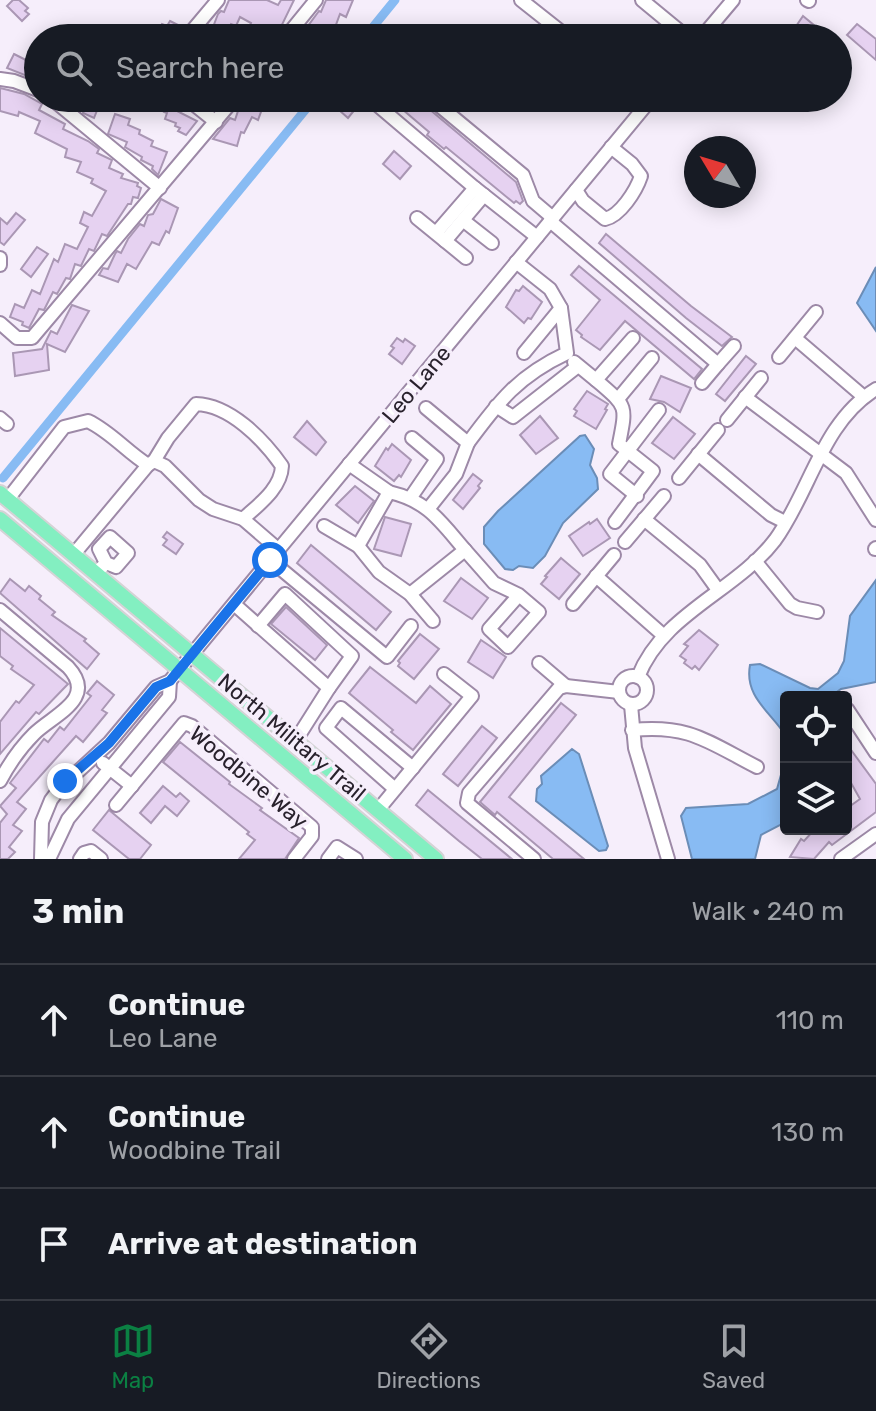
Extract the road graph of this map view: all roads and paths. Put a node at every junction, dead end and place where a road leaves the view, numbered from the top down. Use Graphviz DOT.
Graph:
graph roads {
  1 [pos="316,0"];
  2 [pos="521,0"];
  3 [pos="642,0"];
  4 [pos="733,0"];
  5 [pos="213,2"];
  6 [pos="196,24"];
  7 [pos="296,24"];
  8 [pos="551,24"];
  9 [pos="671,24"];
  10 [pos="713,24"];
  11 [pos="0,79"];
  12 [pos="24,85"];
  13 [pos="68,112"];
  14 [pos="204,112"];
  15 [pos="224,112"];
  16 [pos="387,112"];
  17 [pos="447,112"];
  18 [pos="638,112"];
  19 [pos="216,122"];
  20 [pos="611,147"];
  21 [pos="160,188"];
  22 [pos="576,190"];
  23 [pos="480,192"];
  24 [pos="417,218"];
  25 [pos="552,219"];
  26 [pos="464,221"];
  27 [pos="441,237"];
  28 [pos="537,237"];
  29 [pos="492,243"];
  30 [pos="0,258"];
  31 [pos="466,258"];
  32 [pos="516,262"];
  33 [pos="0,265"];
  34 [pos="561,308"];
  35 [pos="816,312"];
  36 [pos="0,323"];
  37 [pos="633,338"];
  38 [pos="795,338"];
  39 [pos="734,346"];
  40 [pos="524,353"];
  41 [pos="567,353"];
  42 [pos="779,357"];
  43 [pos="652,358"];
  44 [pos="718,364"];
  45 [pos="578,366"];
  46 [pos="761,378"];
  47 [pos="596,380"];
  48 [pos="702,383"];
  49 [pos="876,389"];
  50 [pos="745,397"];
  51 [pos="864,397"];
  52 [pos="618,399"];
  53 [pos="496,406"];
  54 [pos="426,408"];
  55 [pos="659,410"];
  56 [pos="727,420"];
  57 [pos="718,430"];
  58 [pos="412,438"];
  59 [pos="468,443"];
  60 [pos="627,451"];
  61 [pos="698,454"];
  62 [pos="822,455"];
  63 [pos="437,459"];
  64 [pos="151,463"];
  65 [pos="349,464"];
  66 [pos="456,474"];
  67 [pos="679,478"];
  68 [pos="389,492"];
  69 [pos="4,496"];
  70 [pos="637,496"];
  71 [pos="664,496"];
  72 [pos="411,497"];
  73 [pos="429,508"];
  74 [pos="0,519"];
  75 [pos="243,519"];
  76 [pos="644,519"];
  77 [pos="876,520"];
  78 [pos="615,522"];
  79 [pos="785,522"];
  80 [pos="324,526"];
  81 [pos="625,542"];
  82 [pos="358,546"];
  83 [pos="465,550"];
  84 [pos="74,554"];
  85 [pos="275,555"];
  86 [pos="614,555"];
  87 [pos="755,561"];
  88 [pos="596,576"];
  89 [pos="718,590"];
  90 [pos="410,594"];
  91 [pos="519,595"];
  92 [pos="234,604"];
  93 [pos="573,604"];
  94 [pos="0,610"];
  95 [pos="817,612"];
  96 [pos="433,621"];
  97 [pos="258,626"];
  98 [pos="411,626"];
  99 [pos="663,635"];
  100 [pos="193,654"];
  101 [pos="539,663"];
  102 [pos="444,674"];
  103 [pos="175,675"];
  104 [pos="638,677"];
  105 [pos="566,686"];
  106 [pos="329,688"];
  107 [pos="619,692"];
  108 [pos="631,705"];
  109 [pos="852,717"];
  110 [pos="632,730"];
  111 [pos="296,740"];
  112 [pos="268,744"];
  113 [pos="876,753"];
  114 [pos="96,757"];
  115 [pos="757,767"];
  116 [pos="110,768"];
  117 [pos="413,768"];
  118 [pos="0,781"];
  119 [pos="132,786"];
  120 [pos="395,789"];
  121 [pos="116,805"];
  122 [pos="47,807"];
  123 [pos="383,814"];
  124 [pos="68,819"];
  125 [pos="876,834"];
  126 [pos="412,838"];
  127 [pos="400,858"];
  128 [pos="41,859"];
  129 [pos="49,859"];
  130 [pos="80,859"];
  131 [pos="101,859"];
  132 [pos="294,859"];
  133 [pos="328,859"];
  134 [pos="356,859"];
  135 [pos="436,859"];
  136 [pos="534,859"];
  137 [pos="668,859"];
  138 [pos="841,859"];
  1 -- 7 [label="street"];
  2 -- 8 [label="street"];
  3 -- 9 [label="street"];
  4 -- 10 [label="street"];
  5 -- 6 [label="street"];
  11 -- 12 [label="street"];
  13 -- 21 [label="street"];
  14 -- 19 [label="street"];
  15 -- 19 [label="street"];
  16 -- 23 [label="street"];
  17 -- 25 [label="street"];
  18 -- 20 [label="street, Leo Lane"];
  19 -- 21 [label="street"];
  20 -- 22 [label="street, Leo Lane"];
  20 -- 22 [label="street"];
  21 -- 36 [label="street"];
  22 -- 25 [label="street, Leo Lane"];
  23 -- 26 [label="street"];
  23 -- 27 [label="street"];
  23 -- 28 [label="street"];
  24 -- 27 [label="street"];
  25 -- 28 [label="street, Leo Lane"];
  25 -- 44 [label="street"];
  26 -- 27 [label="street"];
  26 -- 29 [label="street"];
  27 -- 31 [label="street"];
  28 -- 32 [label="street, Leo Lane"];
  30 -- 33 [label="street"];
  32 -- 34 [label="street"];
  32 -- 65 [label="street, Leo Lane"];
  34 -- 40 [label="street"];
  34 -- 41 [label="street"];
  35 -- 38 [label="street"];
  37 -- 47 [label="street"];
  38 -- 42 [label="street"];
  38 -- 51 [label="street"];
  39 -- 44 [label="street"];
  41 -- 45 [label="street"];
  41 -- 53 [label="street"];
  43 -- 52 [label="street"];
  44 -- 48 [label="street"];
  45 -- 47 [label="street"];
  45 -- 53 [label="street"];
  46 -- 50 [label="street"];
  47 -- 52 [label="street"];
  49 -- 51 [label="street"];
  50 -- 56 [label="street"];
  50 -- 62 [label="street"];
  51 -- 62 [label="street"];
  52 -- 60 [label="street"];
  53 -- 59 [label="street"];
  54 -- 59 [label="street"];
  55 -- 60 [label="street"];
  57 -- 61 [label="street"];
  58 -- 63 [label="street"];
  59 -- 66 [label="street"];
  60 -- 70 [label="street"];
  60 -- 70 [label="street"];
  61 -- 67 [label="street"];
  61 -- 79 [label="street"];
  62 -- 77 [label="street"];
  62 -- 79 [label="street"];
  63 -- 66 [label="street"];
  63 -- 72 [label="street"];
  64 -- 69 [label="street"];
  64 -- 75 [label="street"];
  64 -- 75 [label="street"];
  64 -- 84 [label="street"];
  65 -- 68 [label="street"];
  65 -- 85 [label="street, Leo Lane"];
  66 -- 73 [label="street"];
  68 -- 72 [label="street"];
  68 -- 82 [label="street"];
  69 -- 84 [label="main road, North Military Trail"];
  70 -- 78 [label="street"];
  71 -- 76 [label="street"];
  72 -- 73 [label="street"];
  73 -- 83 [label="street"];
  74 -- 103 [label="main road, North Military Trail"];
  75 -- 85 [label="street"];
  76 -- 81 [label="street"];
  76 -- 89 [label="street"];
  79 -- 87 [label="street"];
  80 -- 82 [label="street"];
  82 -- 90 [label="street"];
  83 -- 90 [label="street"];
  83 -- 91 [label="street"];
  84 -- 100 [label="main road, North Military Trail"];
  85 -- 92 [label="street, Leo Lane"];
  85 -- 98 [label="street"];
  86 -- 88 [label="street"];
  87 -- 89 [label="street"];
  87 -- 95 [label="street"];
  88 -- 93 [label="street"];
  88 -- 99 [label="street"];
  89 -- 99 [label="street"];
  90 -- 96 [label="street"];
  92 -- 97 [label="street"];
  92 -- 100 [label="street, Leo Lane"];
  94 -- 118 [label="street"];
  97 -- 106 [label="street"];
  97 -- 106 [label="street"];
  99 -- 104 [label="street"];
  100 -- 103 [label="street, Leo Lane"];
  100 -- 111 [label="main road, North Military Trail"];
  101 -- 105 [label="street"];
  102 -- 117 [label="street"];
  103 -- 112 [label="main road, North Military Trail"];
  103 -- 114 [label="street"];
  103 -- 116 [label="street"];
  104 -- 107 [label="street"];
  104 -- 108 [label="street"];
  105 -- 107 [label="street"];
  105 -- 136 [label="street"];
  106 -- 111 [label="street"];
  107 -- 108 [label="street"];
  108 -- 110 [label="street"];
  109 -- 113 [label="street"];
  110 -- 115 [label="street"];
  110 -- 137 [label="street"];
  111 -- 123 [label="main road, North Military Trail"];
  112 -- 123 [label="main road"];
  112 -- 127 [label="main road, North Military Trail"];
  114 -- 116 [label="street"];
  114 -- 122 [label="street"];
  116 -- 119 [label="street"];
  116 -- 124 [label="street"];
  117 -- 120 [label="street"];
  117 -- 120 [label="street"];
  119 -- 121 [label="street, Woodbine Way"];
  119 -- 132 [label="street, Woodbine Way"];
  120 -- 123 [label="street"];
  122 -- 124 [label="street"];
  122 -- 128 [label="street"];
  123 -- 126 [label="main road, North Military Trail"];
  124 -- 129 [label="street"];
  125 -- 138 [label="street"];
  126 -- 127 [label="street"];
  126 -- 135 [label="main road, North Military Trail"];
  130 -- 131 [label="street"];
  133 -- 134 [label="street"];
}
